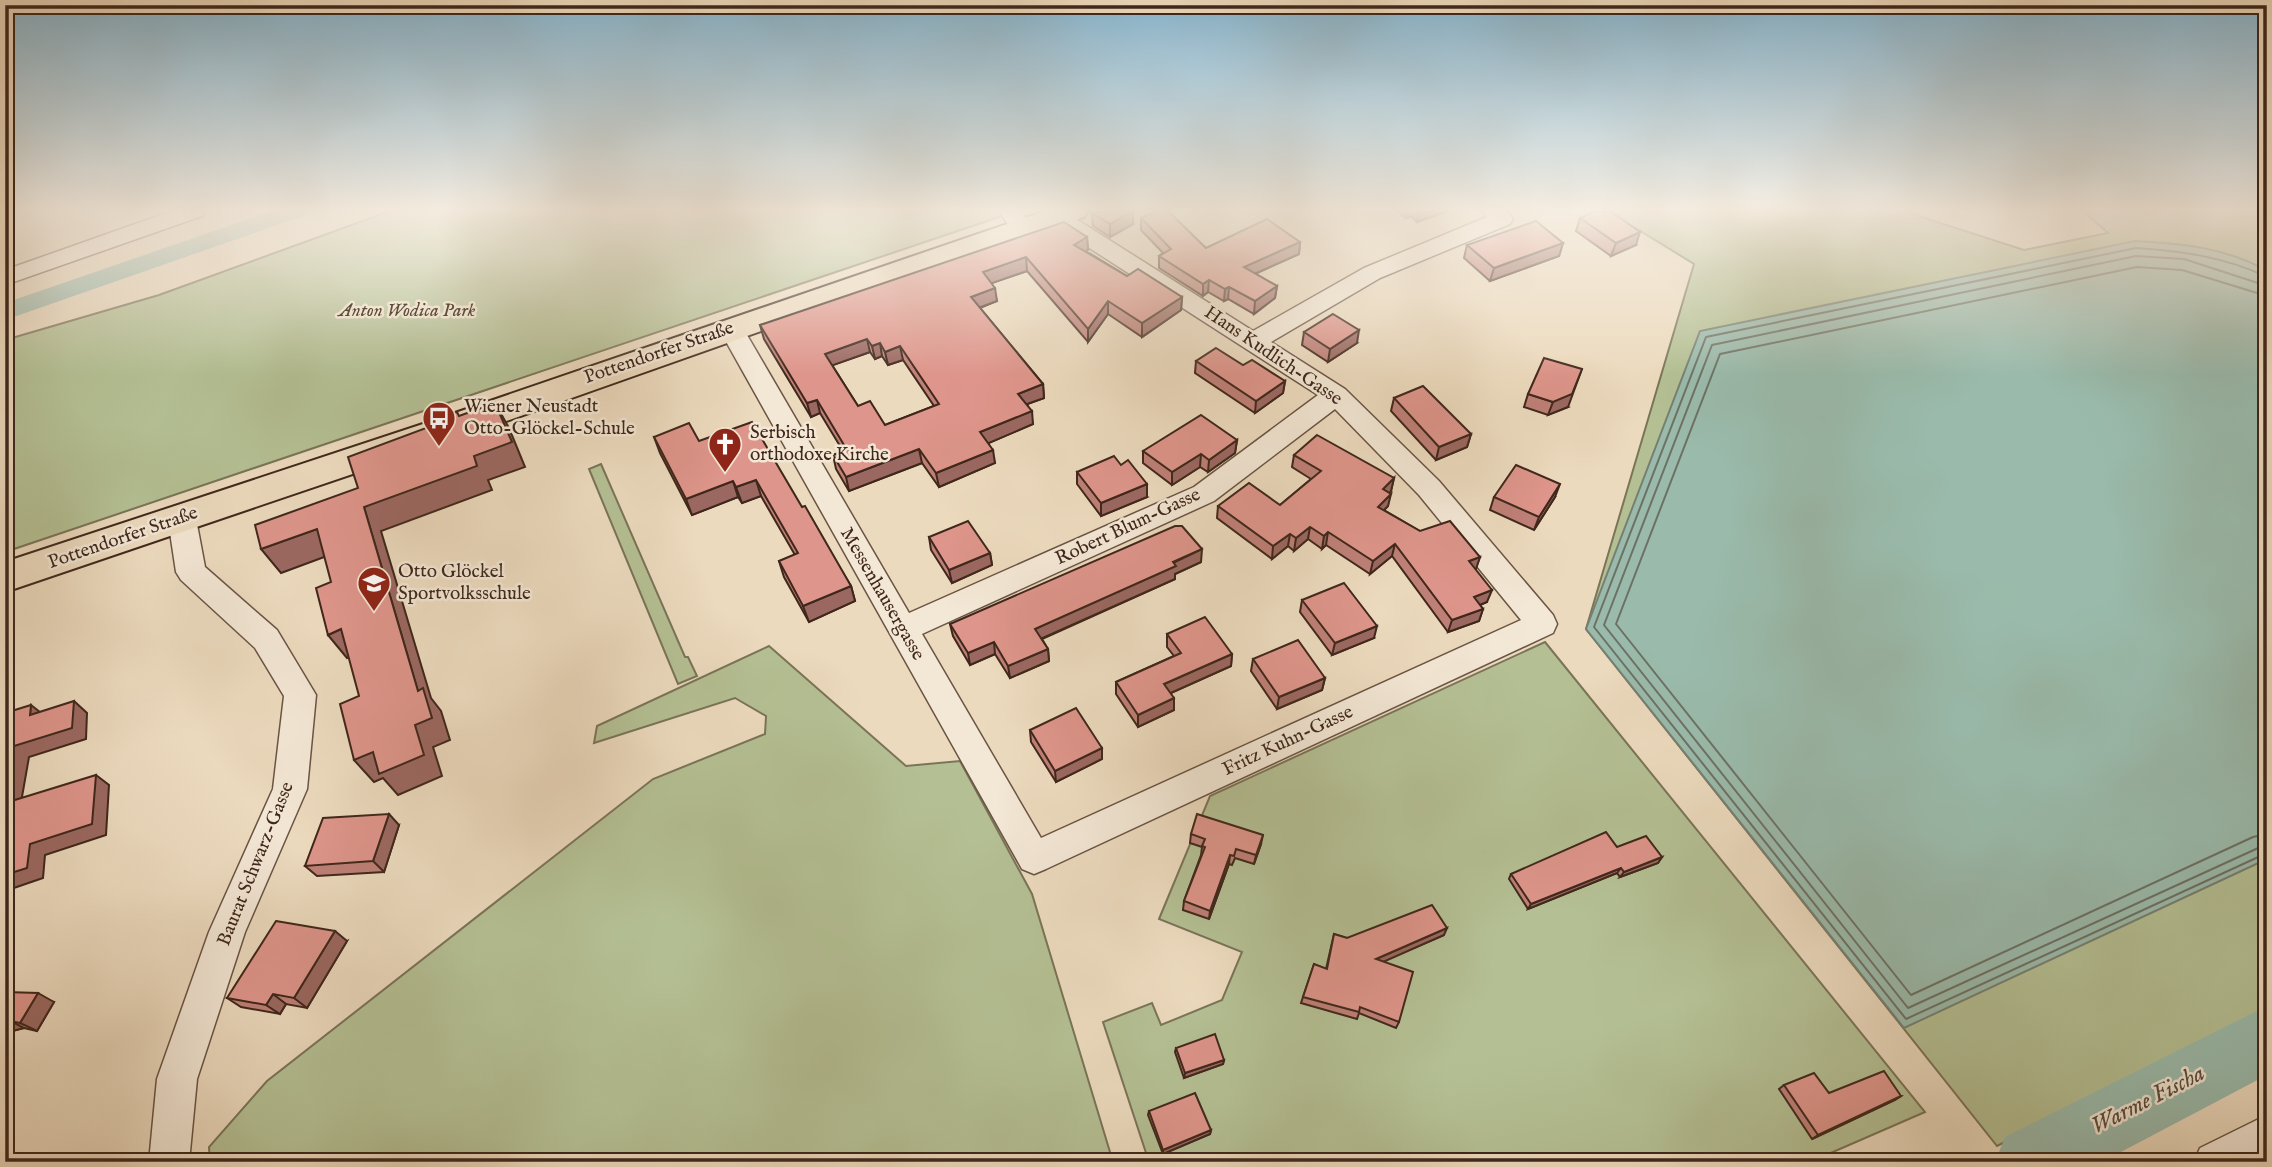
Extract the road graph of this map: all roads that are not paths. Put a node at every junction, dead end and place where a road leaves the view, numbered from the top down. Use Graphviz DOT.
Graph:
graph roads {
  1 [pos="40,265"];
  2 [pos="897,265"];
  3 [pos="1142,265"];
  4 [pos="1391,265"];
  5 [pos="5,278"];
  6 [pos="731,329"];
  7 [pos="1254,341"];
  8 [pos="1336,395"];
  9 [pos="182,519"];
  10 [pos="5,577"];
  11 [pos="1542,624"];
  12 [pos="903,629"];
  13 [pos="1034,858"];
  14 [pos="2267,1135"];
  15 [pos="169,1162"];
  16 [pos="2214,1162"];
  1 -- 5 [label="street"];
  2 -- 6 [label="main road, Pottendorfer Straße"];
  3 -- 7 [label="street, Hans Kudlich-Gasse"];
  4 -- 7 [label="street"];
  6 -- 9 [label="main road, Pottendorfer Straße"];
  6 -- 12 [label="street, Messenhausergasse"];
  7 -- 8 [label="street, Hans Kudlich-Gasse"];
  8 -- 11 [label="street, Hans Kudlich-Gasse"];
  8 -- 12 [label="street, Robert Blum-Gasse"];
  9 -- 10 [label="main road, Pottendorfer Straße"];
  9 -- 15 [label="street, Baurat Schwarz-Gasse"];
  11 -- 13 [label="street, Fritz Kuhn-Gasse"];
  12 -- 13 [label="street, Messenhausergasse"];
  14 -- 16 [label="street"];
}
